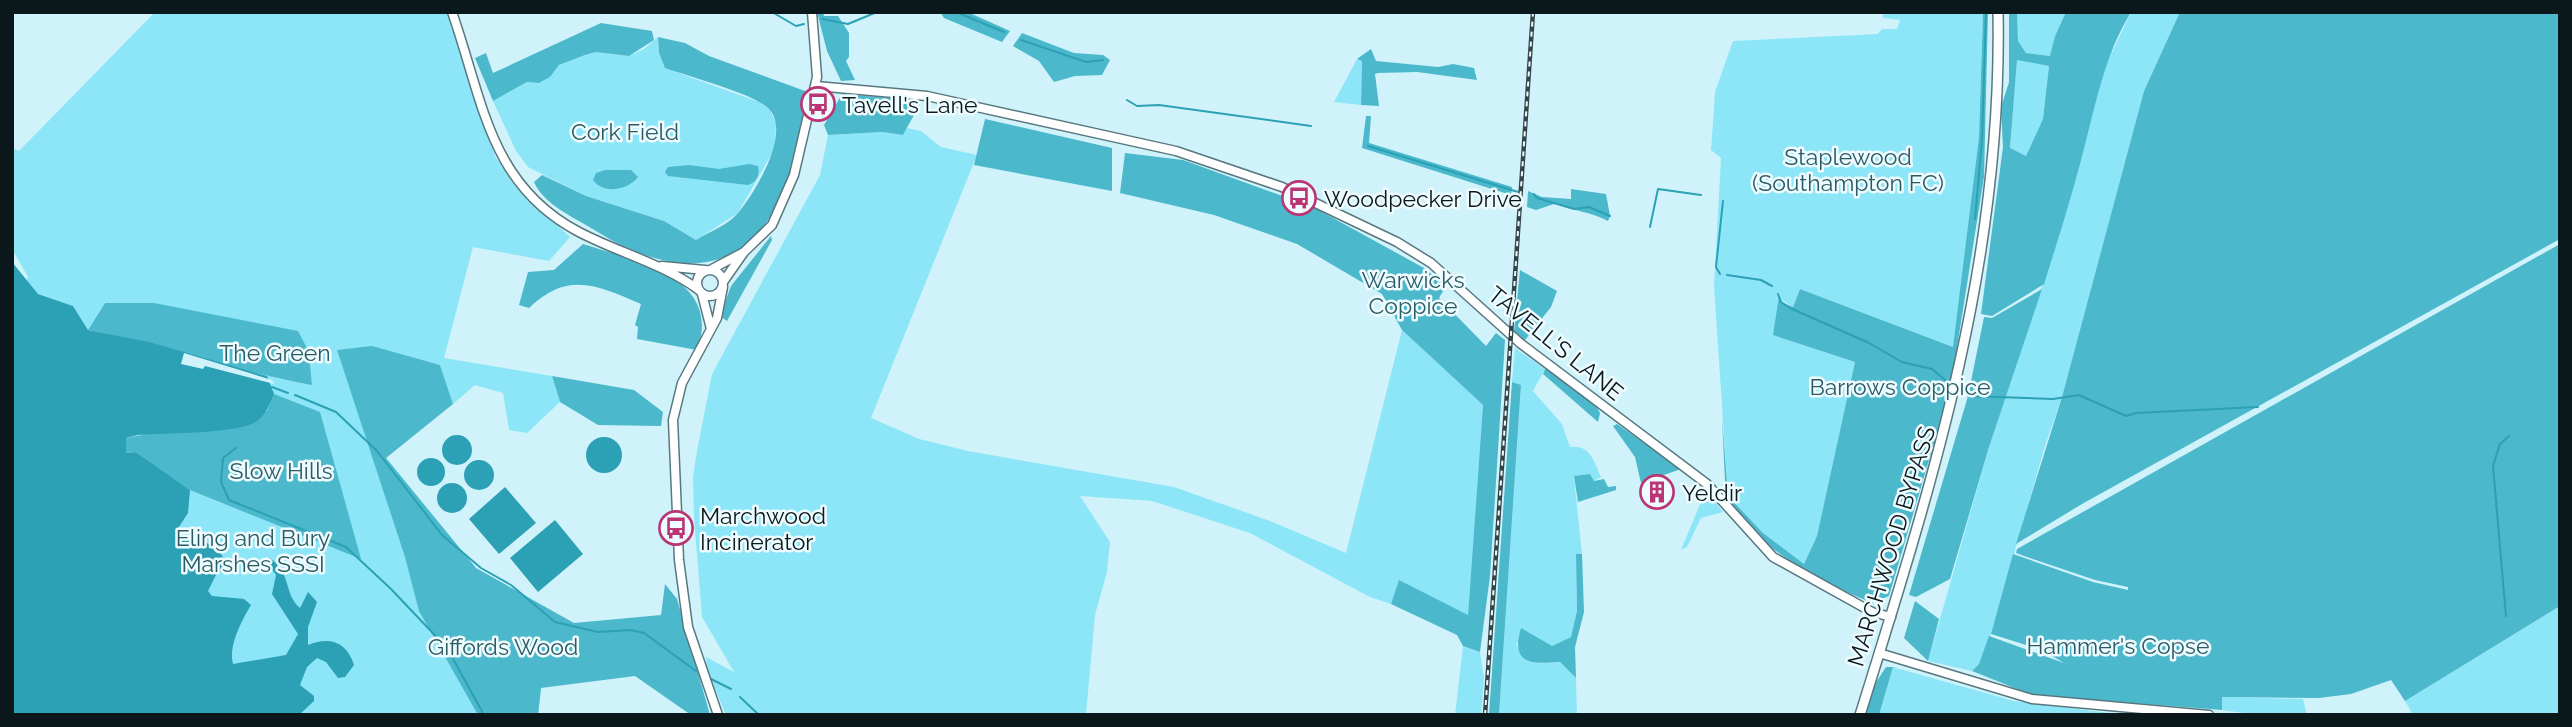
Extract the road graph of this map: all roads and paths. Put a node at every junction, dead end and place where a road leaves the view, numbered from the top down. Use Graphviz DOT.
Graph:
graph roads {
  1 [pos="452,12"];
  2 [pos="812,12"];
  3 [pos="1998,12"];
  4 [pos="816,86"];
  5 [pos="744,252"];
  6 [pos="659,265"];
  7 [pos="708,270"];
  8 [pos="723,284"];
  9 [pos="701,292"];
  10 [pos="711,330"];
  11 [pos="1891,617"];
  12 [pos="1879,653"];
  13 [pos="718,715"];
  14 [pos="1860,715"];
  15 [pos="2209,715"];
  1 -- 6 [label="street"];
  2 -- 4 [label="street"];
  3 -- 11 [label="main road, MARCHWOOD BYPASS"];
  4 -- 5 [label="street"];
  4 -- 11 [label="street, TAVELL'S LANE"];
  5 -- 7 [label="street"];
  5 -- 8 [label="street"];
  6 -- 7 [label="street"];
  6 -- 9 [label="street"];
  7 -- 8 [label="street"];
  7 -- 9 [label="street"];
  8 -- 9 [label="street"];
  8 -- 10 [label="street"];
  9 -- 10 [label="street"];
  10 -- 13 [label="street"];
  11 -- 12 [label="main road, MARCHWOOD BYPASS"];
  12 -- 14 [label="main road, MARCHWOOD BYPASS"];
  12 -- 15 [label="street"];
}
